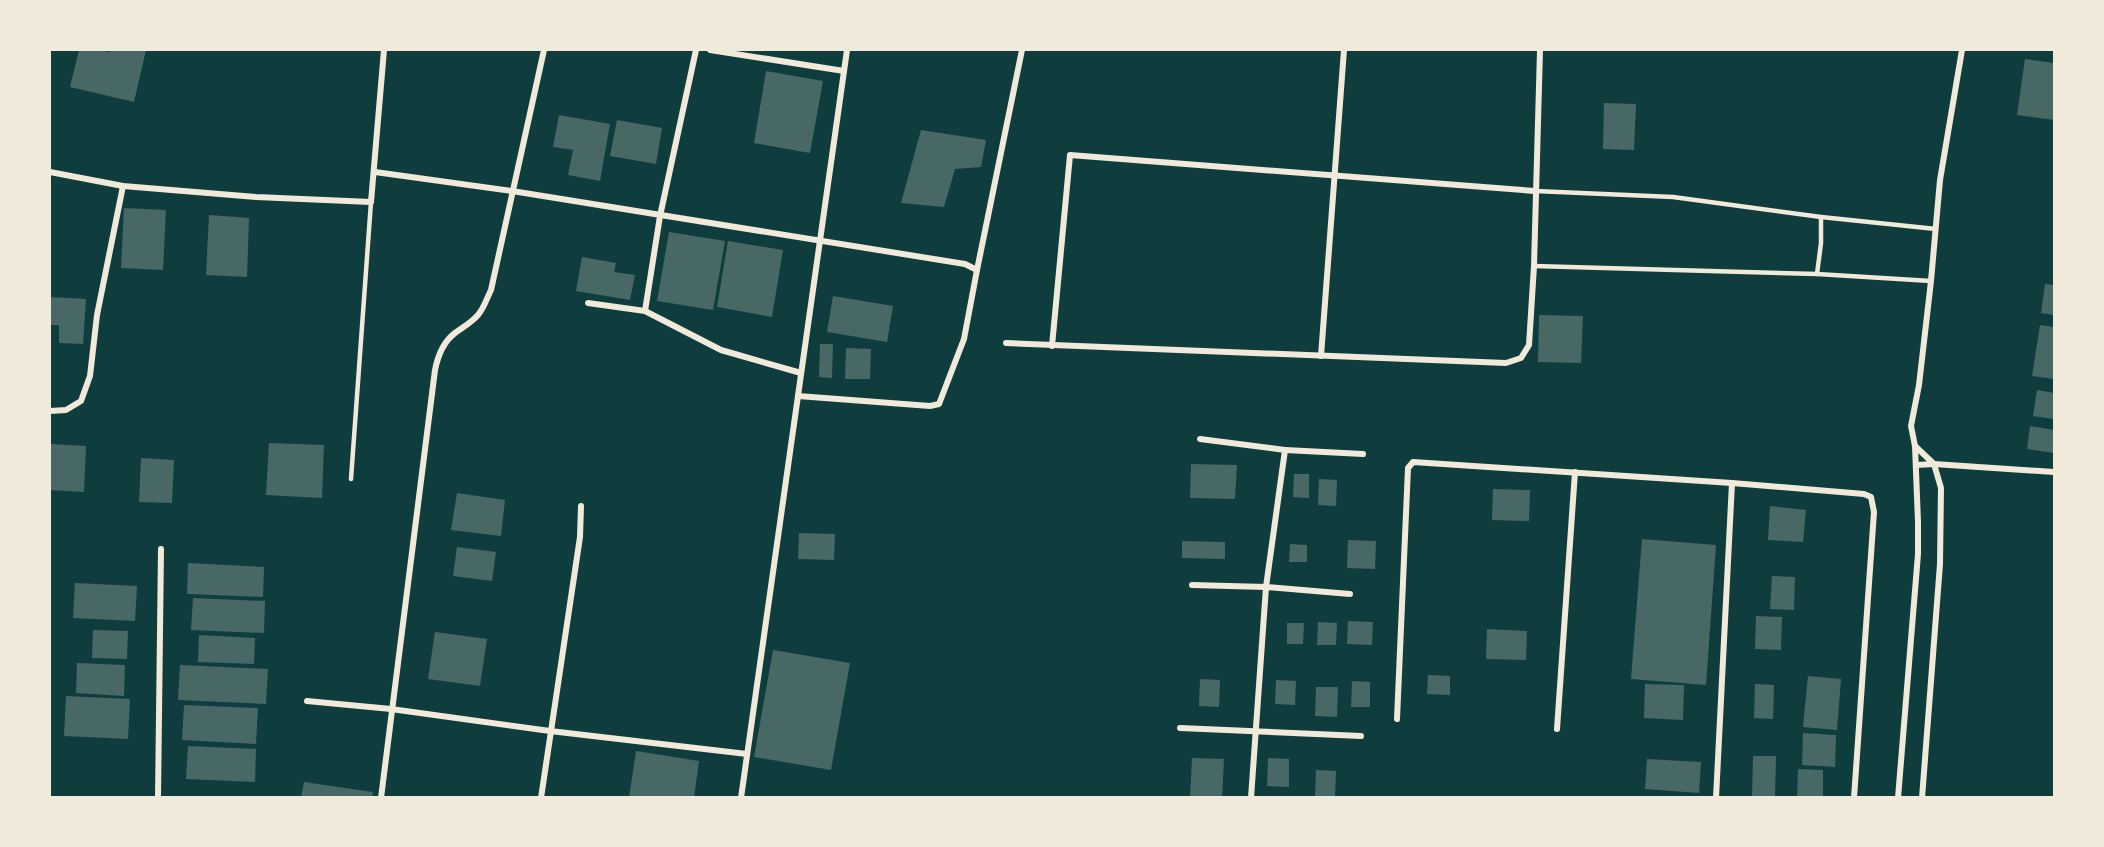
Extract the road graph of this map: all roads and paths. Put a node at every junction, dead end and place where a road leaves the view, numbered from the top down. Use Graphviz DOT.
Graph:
graph roads {
  1 [pos="384,50"];
  2 [pos="544,50"];
  3 [pos="696,50"];
  4 [pos="710,50"];
  5 [pos="847,50"];
  6 [pos="1022,50"];
  7 [pos="1344,50"];
  8 [pos="1540,50"];
  9 [pos="1962,50"];
  10 [pos="844,71"];
  11 [pos="50,172"];
  12 [pos="375,172"];
  13 [pos="1334,176"];
  14 [pos="123,186"];
  15 [pos="512,191"];
  16 [pos="1535,192"];
  17 [pos="371,202"];
  18 [pos="660,216"];
  19 [pos="1821,217"];
  20 [pos="1935,229"];
  21 [pos="819,242"];
  22 [pos="1534,266"];
  23 [pos="977,270"];
  24 [pos="1817,274"];
  25 [pos="1931,281"];
  26 [pos="588,303"];
  27 [pos="645,311"];
  28 [pos="1006,343"];
  29 [pos="1052,346"];
  30 [pos="1321,356"];
  31 [pos="801,373"];
  32 [pos="798,396"];
  33 [pos="50,411"];
  34 [pos="1200,439"];
  35 [pos="1916,446"];
  36 [pos="1285,450"];
  37 [pos="1363,454"];
  38 [pos="1935,464"];
  39 [pos="1916,465"];
  40 [pos="1575,472"];
  41 [pos="2055,472"];
  42 [pos="351,479"];
  43 [pos="1732,483"];
  44 [pos="580,506"];
  45 [pos="162,549"];
  46 [pos="1192,585"];
  47 [pos="1266,587"];
  48 [pos="1350,594"];
  49 [pos="307,701"];
  50 [pos="391,709"];
  51 [pos="1397,718"];
  52 [pos="1180,728"];
  53 [pos="1557,729"];
  54 [pos="550,731"];
  55 [pos="1256,733"];
  56 [pos="1361,736"];
  57 [pos="747,754"];
  58 [pos="158,798"];
  59 [pos="381,798"];
  60 [pos="541,798"];
  61 [pos="741,798"];
  62 [pos="1251,798"];
  63 [pos="1716,798"];
  64 [pos="1854,798"];
  65 [pos="1898,798"];
  66 [pos="1922,798"];
  1 -- 12 [label="street"];
  2 -- 15 [label="street"];
  3 -- 18 [label="street"];
  4 -- 10 [label="street"];
  5 -- 10 [label="street"];
  6 -- 23 [label="street"];
  7 -- 13 [label="street"];
  8 -- 16 [label="street"];
  9 -- 20 [label="street"];
  10 -- 21 [label="street"];
  11 -- 14 [label="street"];
  12 -- 15 [label="street"];
  12 -- 17 [label="street"];
  13 -- 16 [label="street"];
  13 -- 29 [label="street"];
  13 -- 30 [label="street"];
  14 -- 17 [label="street"];
  14 -- 33 [label="street"];
  15 -- 18 [label="street"];
  15 -- 50 [label="street"];
  16 -- 19 [label="lane"];
  16 -- 22 [label="street"];
  17 -- 42 [label="lane"];
  18 -- 21 [label="street"];
  18 -- 27 [label="street"];
  19 -- 20 [label="lane"];
  19 -- 24 [label="lane"];
  20 -- 25 [label="street"];
  21 -- 23 [label="street"];
  21 -- 31 [label="street"];
  22 -- 24 [label="lane"];
  22 -- 30 [label="street"];
  23 -- 32 [label="street"];
  24 -- 25 [label="lane"];
  25 -- 35 [label="street"];
  26 -- 27 [label="street"];
  27 -- 31 [label="street"];
  28 -- 29 [label="street"];
  29 -- 30 [label="street"];
  31 -- 32 [label="street"];
  32 -- 57 [label="street"];
  34 -- 36 [label="street"];
  35 -- 38 [label="street"];
  35 -- 39 [label="street"];
  36 -- 37 [label="street"];
  36 -- 47 [label="street"];
  38 -- 39 [label="street"];
  38 -- 41 [label="street"];
  38 -- 66 [label="street"];
  39 -- 65 [label="street"];
  40 -- 43 [label="street"];
  40 -- 51 [label="street"];
  40 -- 53 [label="street"];
  43 -- 63 [label="street"];
  43 -- 64 [label="street"];
  44 -- 54 [label="street"];
  45 -- 58 [label="street"];
  46 -- 47 [label="street"];
  47 -- 48 [label="street"];
  47 -- 55 [label="street"];
  49 -- 50 [label="street"];
  50 -- 54 [label="street"];
  50 -- 59 [label="street"];
  52 -- 55 [label="street"];
  54 -- 57 [label="street"];
  54 -- 60 [label="street"];
  55 -- 56 [label="street"];
  55 -- 62 [label="street"];
  57 -- 61 [label="street"];
}
